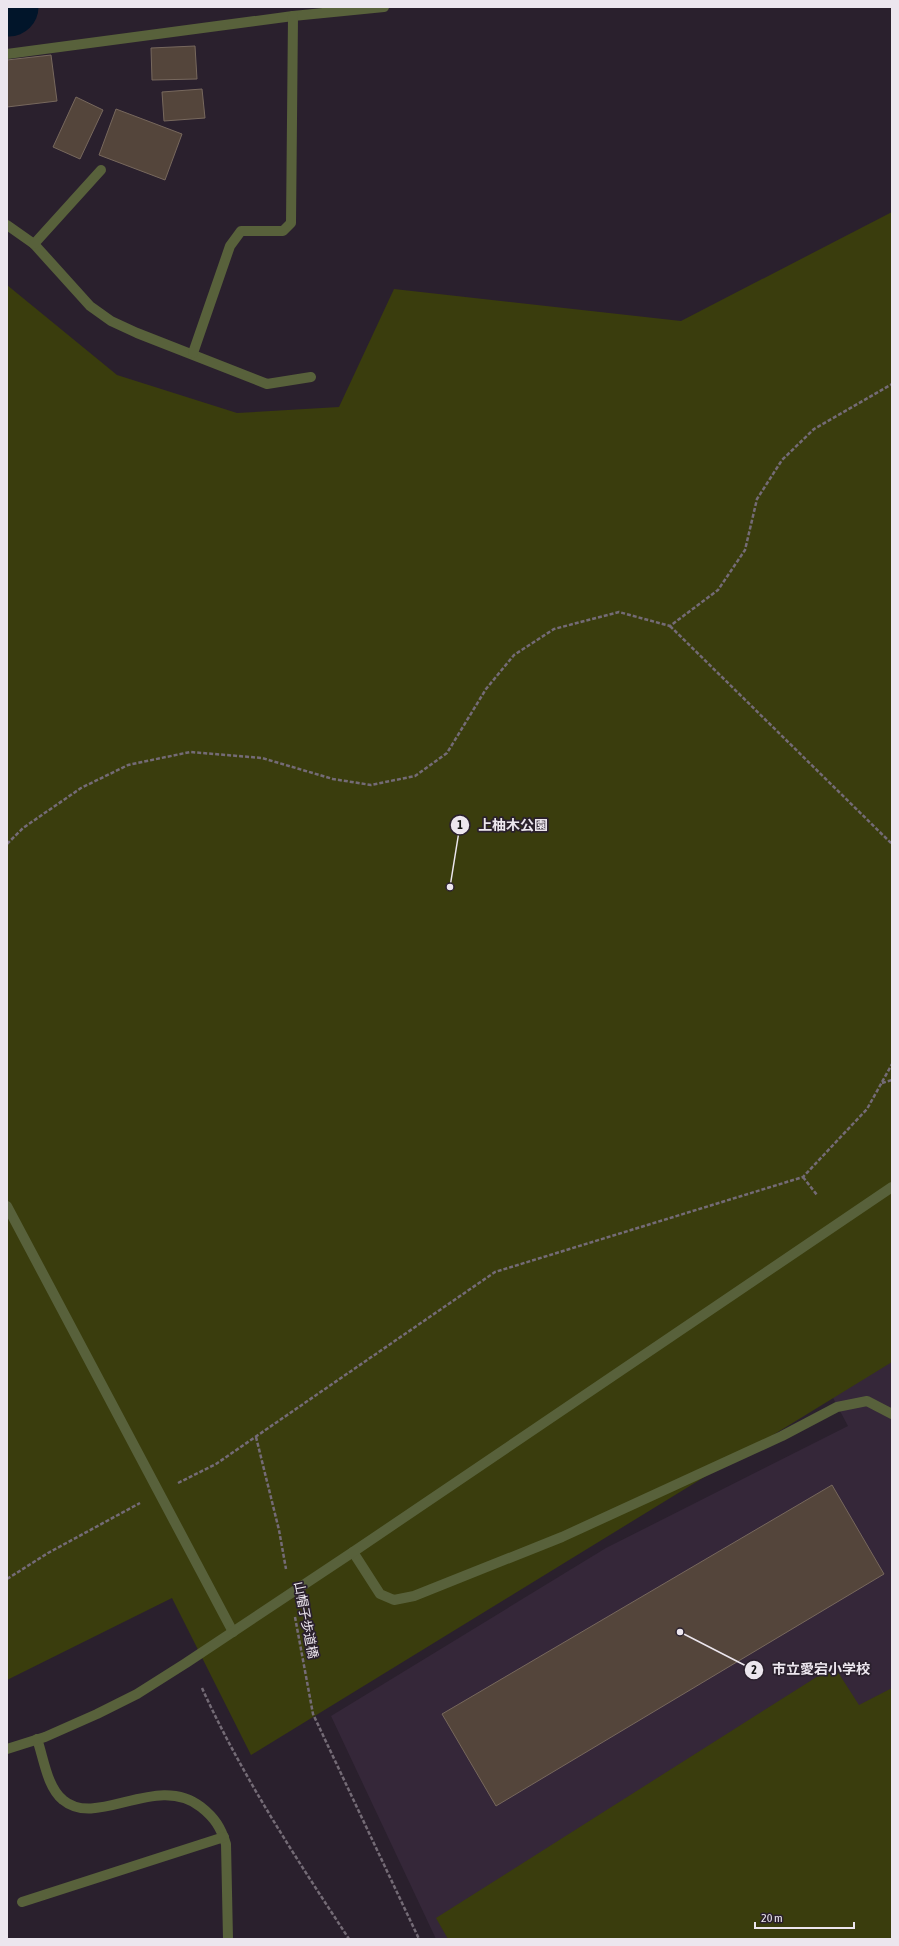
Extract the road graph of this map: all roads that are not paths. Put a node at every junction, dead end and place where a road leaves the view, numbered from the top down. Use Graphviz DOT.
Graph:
graph roads {
  1 [pos="384,7"];
  2 [pos="293,16"];
  3 [pos="7,54"];
  4 [pos="101,170"];
  5 [pos="7,225"];
  6 [pos="34,244"];
  7 [pos="193,354"];
  8 [pos="311,377"];
  9 [pos="892,1187"];
  10 [pos="7,1206"];
  11 [pos="892,1414"];
  12 [pos="353,1552"];
  13 [pos="232,1632"];
  14 [pos="37,1739"];
  15 [pos="7,1748"];
  16 [pos="224,1837"];
  17 [pos="22,1902"];
  18 [pos="228,1939"];
  1 -- 2 [label="street"];
  2 -- 3 [label="street"];
  2 -- 7 [label="street"];
  4 -- 6 [label="street"];
  5 -- 6 [label="street"];
  6 -- 7 [label="street"];
  7 -- 8 [label="street"];
  9 -- 12 [label="street"];
  10 -- 13 [label="street"];
  11 -- 12 [label="street"];
  12 -- 13 [label="street"];
  13 -- 14 [label="street"];
  14 -- 15 [label="street"];
  14 -- 16 [label="street"];
  16 -- 17 [label="street"];
  16 -- 18 [label="street"];
}
